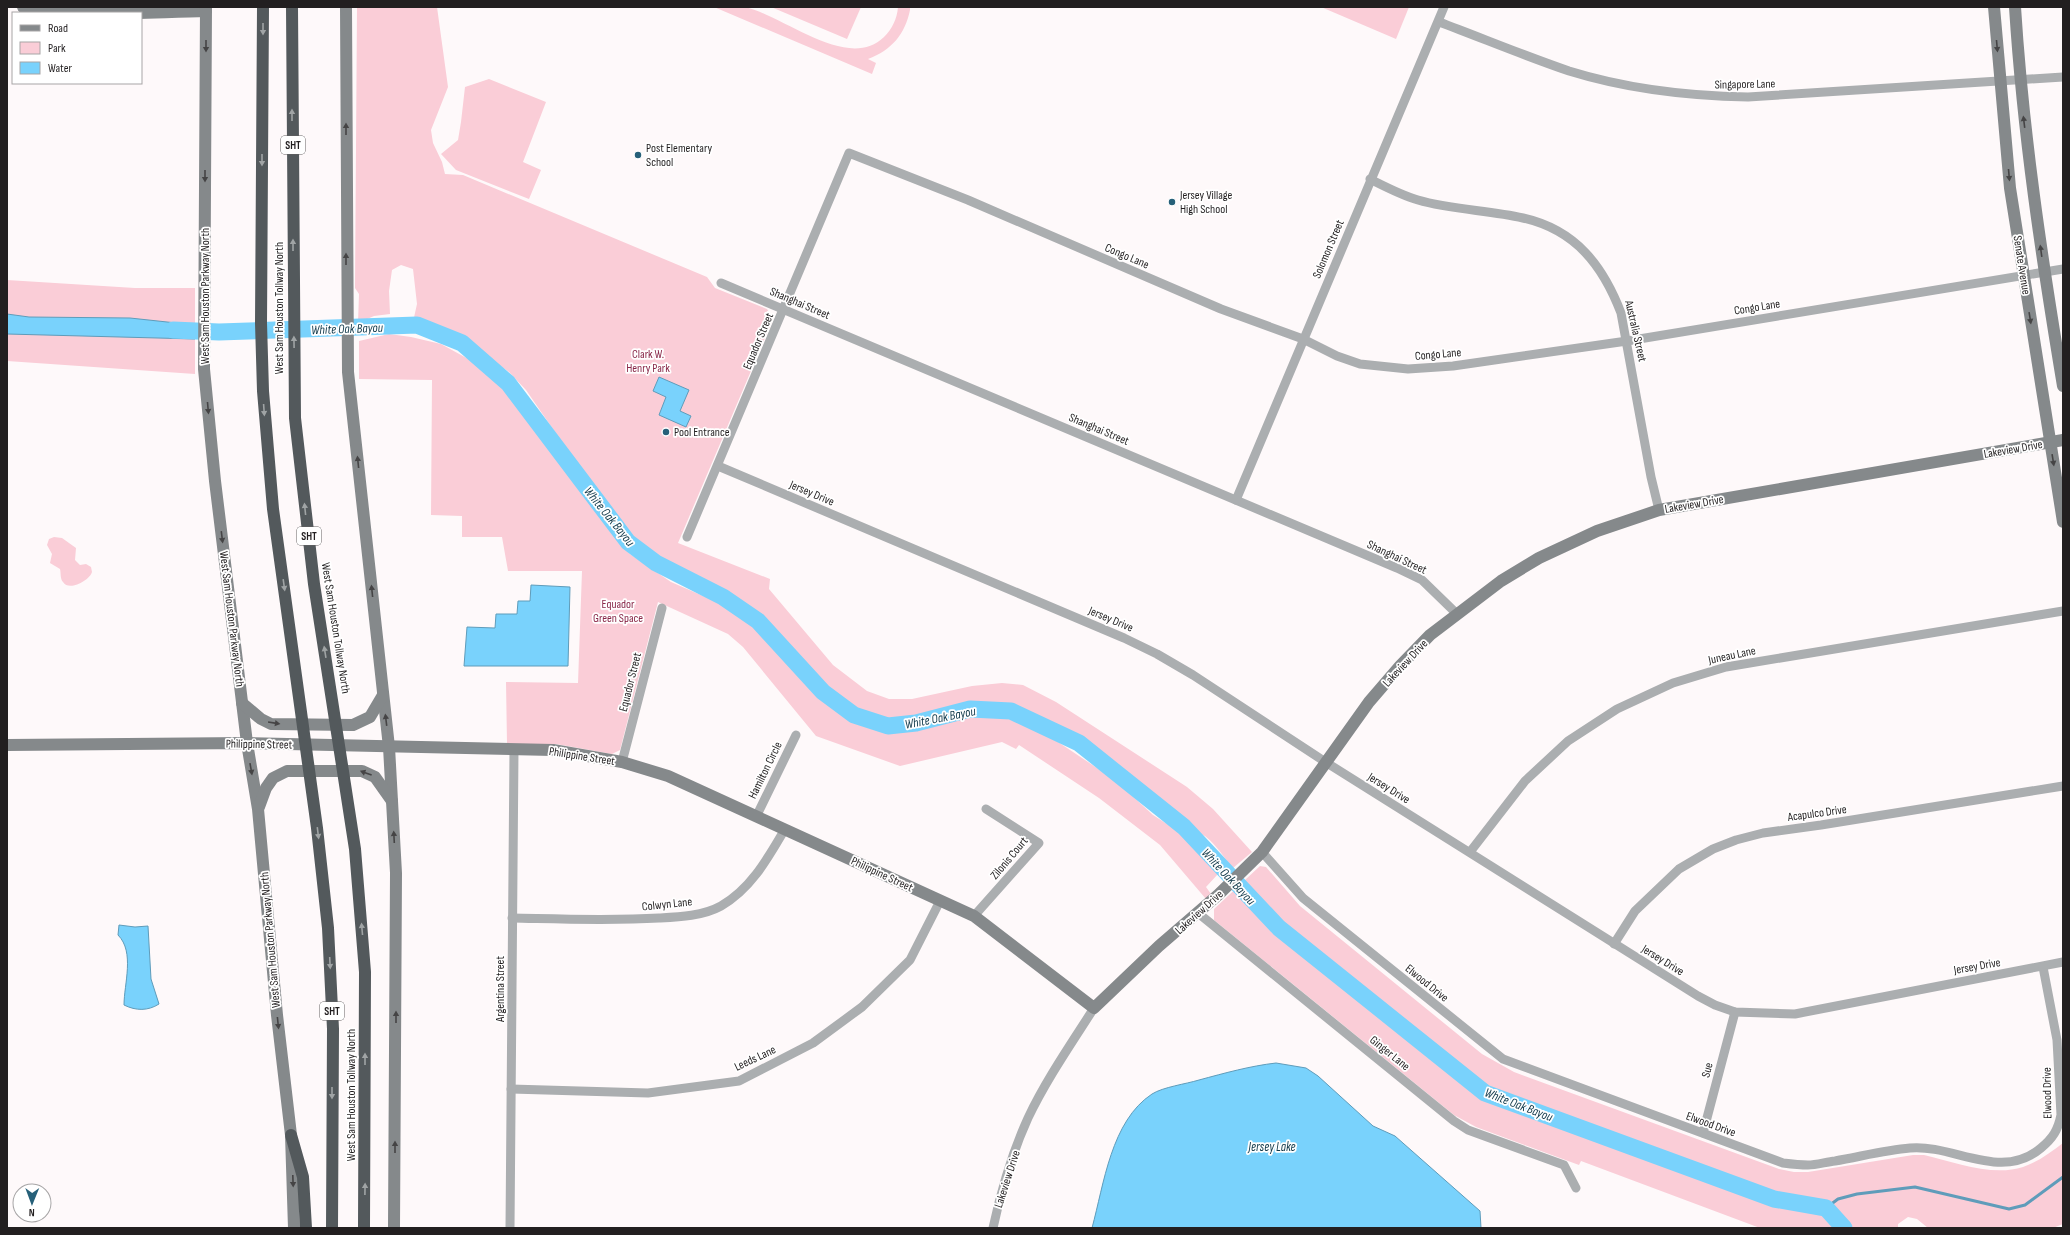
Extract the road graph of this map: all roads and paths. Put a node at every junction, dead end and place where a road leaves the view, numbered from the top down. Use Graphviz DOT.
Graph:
graph roads {
  1 [pos="23,7"];
  2 [pos="263,7"];
  3 [pos="292,7"];
  4 [pos="346,7"];
  5 [pos="1444,7"];
  6 [pos="1994,7"];
  7 [pos="2015,7"];
  8 [pos="206,9"];
  9 [pos="1439,22"];
  10 [pos="2063,77"];
  11 [pos="2019,81"];
  12 [pos="2001,82"];
  13 [pos="850,153"];
  14 [pos="1370,179"];
  15 [pos="2063,269"];
  16 [pos="2044,272"];
  17 [pos="2023,276"];
  18 [pos="721,283"];
  19 [pos="784,310"];
  20 [pos="1303,339"];
  21 [pos="1627,341"];
  22 [pos="2063,386"];
  23 [pos="2063,440"];
  24 [pos="2050,443"];
  25 [pos="718,466"];
  26 [pos="1236,500"];
  27 [pos="1659,510"];
  28 [pos="2063,522"];
  29 [pos="687,538"];
  30 [pos="662,608"];
  31 [pos="2063,611"];
  32 [pos="1457,614"];
  33 [pos="383,695"];
  34 [pos="242,703"];
  35 [pos="796,734"];
  36 [pos="247,743"];
  37 [pos="7,745"];
  38 [pos="389,747"];
  39 [pos="514,750"];
  40 [pos="622,762"];
  41 [pos="1327,763"];
  42 [pos="2063,786"];
  43 [pos="392,801"];
  44 [pos="258,809"];
  45 [pos="986,809"];
  46 [pos="757,815"];
  47 [pos="785,829"];
  48 [pos="1262,852"];
  49 [pos="1470,852"];
  50 [pos="940,901"];
  51 [pos="1198,913"];
  52 [pos="974,916"];
  53 [pos="512,918"];
  54 [pos="1614,944"];
  55 [pos="2063,962"];
  56 [pos="2043,966"];
  57 [pos="1094,1008"];
  58 [pos="1735,1012"];
  59 [pos="511,1089"];
  60 [pos="1703,1134"];
  61 [pos="291,1135"];
  62 [pos="1576,1188"];
  63 [pos="294,1228"];
  64 [pos="306,1228"];
  65 [pos="332,1228"];
  66 [pos="364,1228"];
  67 [pos="394,1228"];
  68 [pos="510,1228"];
  69 [pos="993,1228"];
  1 -- 8 [label="street"];
  2 -- 65 [label="highway, West Sam Houston Tollway North / SHT, one-way"];
  66 -- 3 [label="highway, West Sam Houston Tollway North / SHT, one-way"];
  33 -- 4 [label="street, one-way"];
  5 -- 9 [label="street, Solomon Street"];
  6 -- 12 [label="street, Senate Avenue, one-way"];
  7 -- 11 [label="street, Senate Avenue"];
  8 -- 34 [label="street, West Sam Houston Parkway North, one-way"];
  9 -- 12 [label="street, Singapore Lane"];
  9 -- 14 [label="street, Solomon Street"];
  10 -- 11 [label="street, Singapore Lane"];
  11 -- 12 [label="street, Singapore Lane"];
  16 -- 11 [label="street, Senate Avenue, one-way"];
  12 -- 17 [label="street, Senate Avenue, one-way"];
  13 -- 19 [label="street, Equador Street"];
  13 -- 20 [label="street, Congo Lane"];
  14 -- 20 [label="street, Solomon Street"];
  14 -- 21 [label="street, Australia Street"];
  15 -- 16 [label="street, Congo Lane"];
  16 -- 17 [label="street, Congo Lane"];
  16 -- 22 [label="street, Senate Avenue"];
  17 -- 21 [label="street, Congo Lane"];
  17 -- 24 [label="street, Senate Avenue, one-way"];
  18 -- 19 [label="street, Shanghai Street"];
  19 -- 25 [label="street, Equador Street"];
  19 -- 26 [label="street, Shanghai Street"];
  20 -- 21 [label="street, Congo Lane"];
  20 -- 26 [label="street, Solomon Street"];
  21 -- 27 [label="street, Australia Street"];
  23 -- 24 [label="street, Lakeview Drive"];
  24 -- 27 [label="street, Lakeview Drive"];
  24 -- 28 [label="street, Senate Avenue, one-way"];
  25 -- 29 [label="street, Equador Street"];
  25 -- 41 [label="street, Jersey Drive"];
  26 -- 32 [label="street, Shanghai Street"];
  27 -- 32 [label="street, Lakeview Drive"];
  30 -- 40 [label="street, Equador Street"];
  31 -- 49 [label="street, Juneau Lane"];
  32 -- 41 [label="street, Lakeview Drive"];
  34 -- 33 [label="street, one-way"];
  38 -- 33 [label="street, one-way"];
  34 -- 36 [label="street, West Sam Houston Parkway North"];
  35 -- 46 [label="street, Hamilton Circle"];
  36 -- 37 [label="street, Philippine Street"];
  36 -- 38 [label="street, Philippine Street"];
  36 -- 44 [label="street, West Sam Houston Parkway North, one-way"];
  38 -- 39 [label="street, Philippine Street"];
  38 -- 43 [label="street"];
  39 -- 40 [label="street, Philippine Street"];
  39 -- 53 [label="street, Argentina Street"];
  40 -- 46 [label="street, Philippine Street"];
  41 -- 48 [label="street, Lakeview Drive"];
  41 -- 49 [label="street, Jersey Drive"];
  42 -- 54 [label="street, Acapulco Drive"];
  43 -- 44 [label="street, one-way"];
  67 -- 43 [label="street, one-way"];
  44 -- 61 [label="street, West Sam Houston Parkway North, one-way"];
  45 -- 52 [label="street, Zilonis Court"];
  46 -- 47 [label="street, Philippine Street"];
  47 -- 50 [label="street, Philippine Street"];
  47 -- 53 [label="street, Colwyn Lane"];
  48 -- 51 [label="street, Lakeview Drive"];
  48 -- 60 [label="street, Elwood Drive"];
  49 -- 54 [label="street, Jersey Drive"];
  50 -- 52 [label="street, Philippine Street"];
  50 -- 59 [label="street, Leeds Lane"];
  51 -- 57 [label="street, Lakeview Drive"];
  51 -- 62 [label="street, Ginger Lane"];
  52 -- 57 [label="street, Philippine Street"];
  53 -- 59 [label="street, Argentina Street"];
  54 -- 58 [label="street, Jersey Drive"];
  55 -- 56 [label="street, Jersey Drive"];
  56 -- 58 [label="street, Jersey Drive"];
  56 -- 60 [label="street, Elwood Drive"];
  57 -- 69 [label="street, Lakeview Drive"];
  58 -- 60 [label="street, Sue"];
  59 -- 68 [label="street, Argentina Street"];
  61 -- 63 [label="street, West Sam Houston Parkway North, one-way"];
  61 -- 64 [label="highway"];
}
